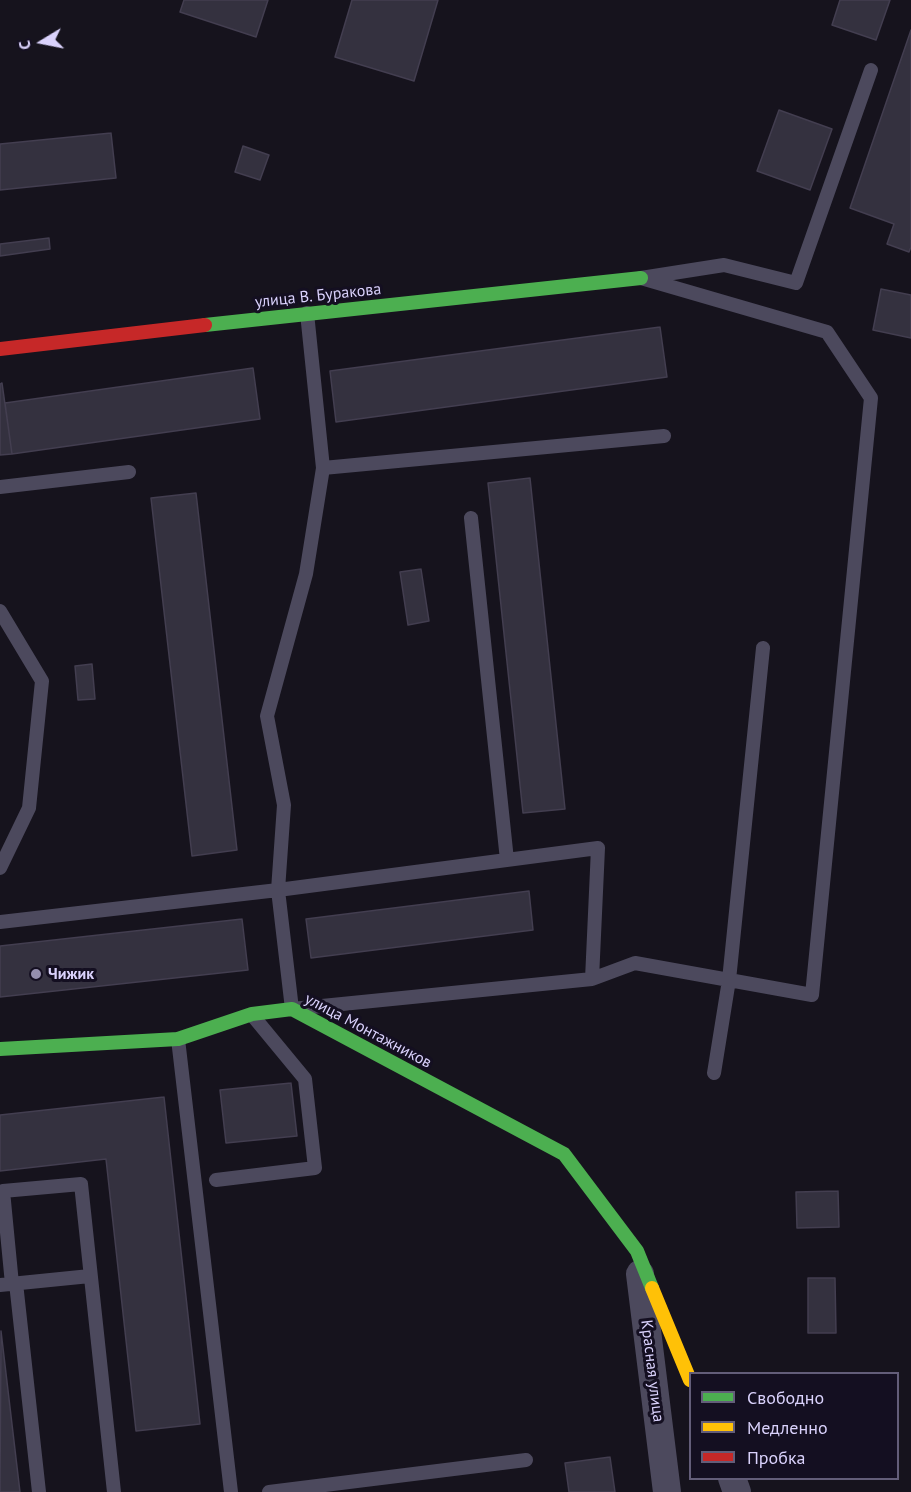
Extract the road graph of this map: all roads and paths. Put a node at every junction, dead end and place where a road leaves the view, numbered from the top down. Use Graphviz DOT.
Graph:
graph roads {
  1 [pos="871,70"];
  2 [pos="641,278"];
  3 [pos="307,313"];
  4 [pos="0,349"];
  5 [pos="664,436"];
  6 [pos="322,468"];
  7 [pos="129,472"];
  8 [pos="0,487"];
  9 [pos="471,518"];
  10 [pos="0,610"];
  11 [pos="763,648"];
  12 [pos="507,860"];
  13 [pos="0,868"];
  14 [pos="278,890"];
  15 [pos="0,922"];
  16 [pos="592,979"];
  17 [pos="729,980"];
  18 [pos="292,1009"];
  19 [pos="252,1014"];
  20 [pos="178,1039"];
  21 [pos="0,1049"];
  22 [pos="714,1073"];
  23 [pos="564,1154"];
  24 [pos="216,1180"];
  25 [pos="637,1251"];
  26 [pos="90,1276"];
  27 [pos="9,1284"];
  28 [pos="689,1378"];
  29 [pos="526,1460"];
  30 [pos="39,1492"];
  31 [pos="114,1492"];
  32 [pos="231,1492"];
  33 [pos="269,1492"];
  34 [pos="667,1492"];
  1 -- 2 [label="lane"];
  2 -- 3 [label="street, улица В. Буракова"];
  2 -- 17 [label="lane"];
  3 -- 4 [label="street, улица В. Буракова"];
  3 -- 6 [label="lane"];
  5 -- 6 [label="lane"];
  6 -- 14 [label="lane"];
  7 -- 8 [label="lane"];
  9 -- 12 [label="lane"];
  10 -- 13 [label="lane"];
  11 -- 17 [label="lane"];
  12 -- 14 [label="lane"];
  12 -- 16 [label="lane"];
  14 -- 15 [label="lane"];
  14 -- 18 [label="lane"];
  16 -- 17 [label="lane"];
  16 -- 18 [label="lane"];
  17 -- 22 [label="lane"];
  18 -- 19 [label="street, улица Монтажников"];
  18 -- 23 [label="street, улица Монтажников"];
  19 -- 20 [label="street, улица Монтажников"];
  19 -- 24 [label="lane"];
  20 -- 21 [label="street, улица Монтажников"];
  20 -- 32 [label="lane"];
  23 -- 25 [label="street, Красная улица"];
  25 -- 28 [label="street, Красная улица"];
  25 -- 34 [label="street, Красная улица"];
  26 -- 27 [label="lane"];
  26 -- 27 [label="lane"];
  26 -- 31 [label="lane"];
  27 -- 30 [label="lane"];
  29 -- 33 [label="lane"];
}
